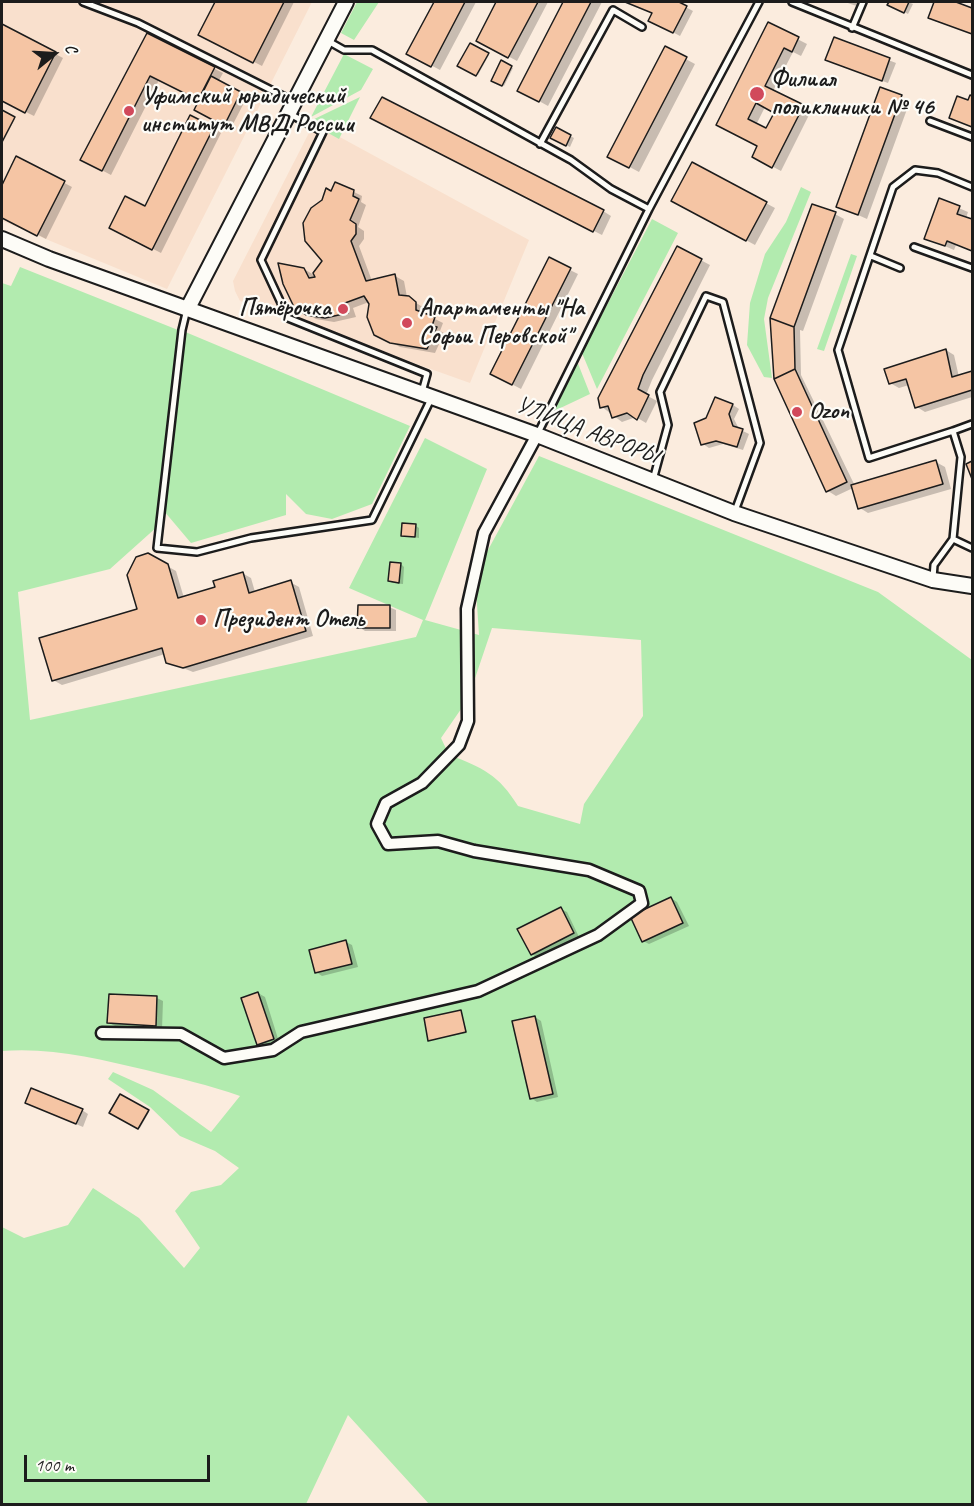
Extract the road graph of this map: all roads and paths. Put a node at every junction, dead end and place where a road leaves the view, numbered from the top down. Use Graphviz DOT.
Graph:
graph roads {
  1 [pos="83,2"];
  2 [pos="346,2"];
  3 [pos="759,2"];
  4 [pos="792,2"];
  5 [pos="863,2"];
  6 [pos="642,27"];
  7 [pos="852,28"];
  8 [pos="326,40"];
  9 [pos="972,75"];
  10 [pos="291,108"];
  11 [pos="930,122"];
  12 [pos="972,137"];
  13 [pos="540,144"];
  14 [pos="972,187"];
  15 [pos="649,209"];
  16 [pos="2,238"];
  17 [pos="914,247"];
  18 [pos="871,256"];
  19 [pos="900,268"];
  20 [pos="972,268"];
  21 [pos="188,308"];
  22 [pos="427,395"];
  23 [pos="972,424"];
  24 [pos="953,431"];
  25 [pos="537,435"];
  26 [pos="652,481"];
  27 [pos="734,513"];
  28 [pos="953,539"];
  29 [pos="972,549"];
  30 [pos="933,580"];
  31 [pos="972,586"];
  32 [pos="102,1033"];
  1 -- 10 [label="lane"];
  2 -- 8 [label="street"];
  3 -- 15 [label="lane"];
  4 -- 7 [label="lane"];
  5 -- 7 [label="lane"];
  6 -- 13 [label="lane"];
  7 -- 9 [label="lane"];
  8 -- 10 [label="street"];
  8 -- 13 [label="lane"];
  10 -- 21 [label="street"];
  10 -- 22 [label="lane"];
  11 -- 12 [label="lane"];
  13 -- 15 [label="lane"];
  14 -- 18 [label="lane"];
  15 -- 25 [label="lane"];
  16 -- 21 [label="street, УЛИЦА АВРОРЫ"];
  17 -- 20 [label="lane"];
  18 -- 19 [label="lane"];
  18 -- 24 [label="lane"];
  21 -- 22 [label="street, УЛИЦА АВРОРЫ"];
  21 -- 22 [label="lane"];
  22 -- 25 [label="street, УЛИЦА АВРОРЫ"];
  23 -- 24 [label="lane"];
  24 -- 28 [label="lane"];
  25 -- 26 [label="street, УЛИЦА АВРОРЫ"];
  25 -- 32 [label="street"];
  26 -- 27 [label="street, УЛИЦА АВРОРЫ"];
  26 -- 27 [label="lane"];
  27 -- 30 [label="street, УЛИЦА АВРОРЫ"];
  28 -- 29 [label="lane"];
  28 -- 30 [label="lane"];
  30 -- 31 [label="street, УЛИЦА АВРОРЫ"];
}
